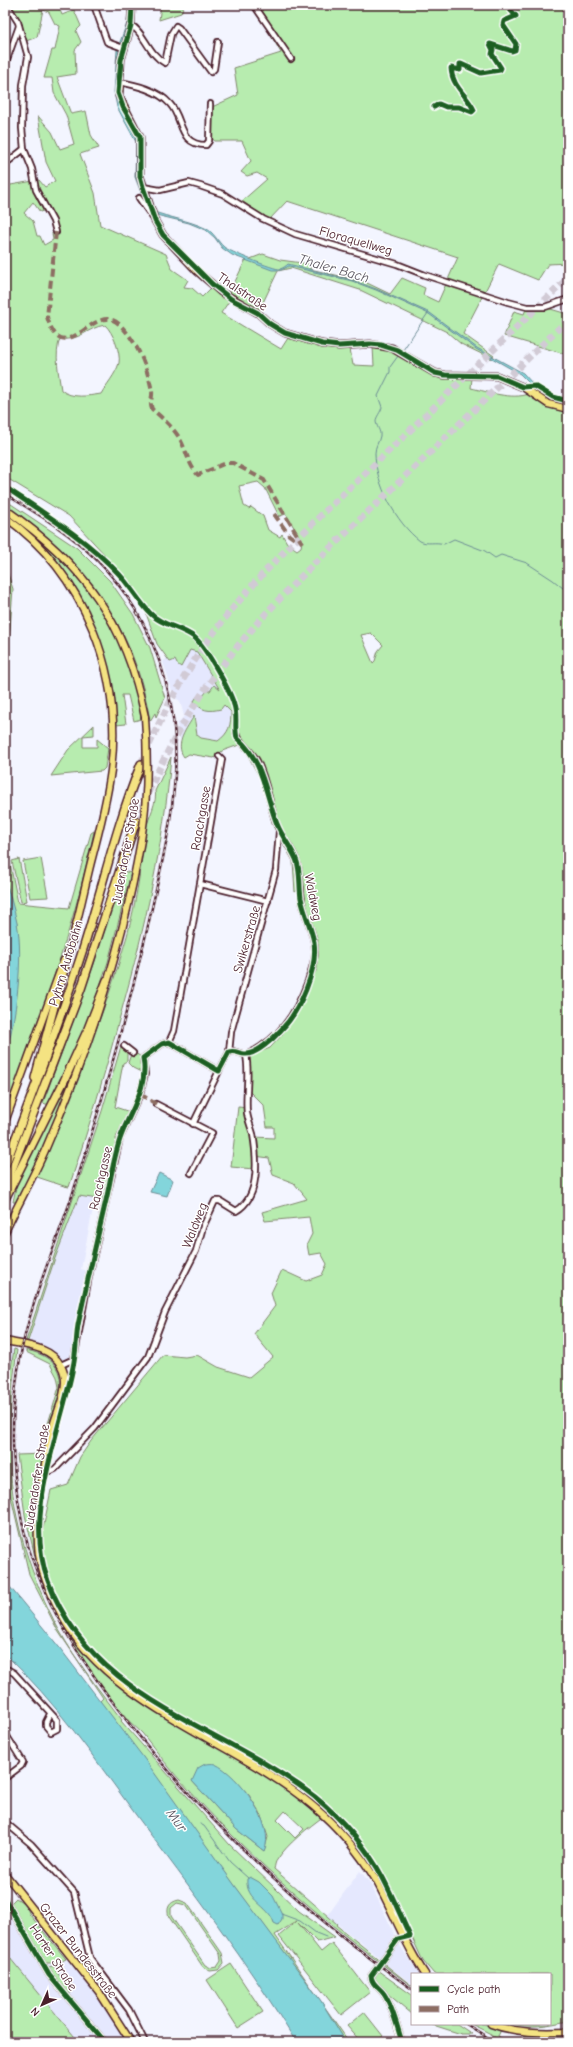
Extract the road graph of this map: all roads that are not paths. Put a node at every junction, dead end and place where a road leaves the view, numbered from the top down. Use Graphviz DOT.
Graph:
graph roads {
  1 [pos="6,5"];
  2 [pos="94,5"];
  3 [pos="132,5"];
  4 [pos="254,5"];
  5 [pos="131,25"];
  6 [pos="19,26"];
  7 [pos="218,42"];
  8 [pos="120,47"];
  9 [pos="291,59"];
  10 [pos="5,65"];
  11 [pos="119,82"];
  12 [pos="5,99"];
  13 [pos="210,104"];
  14 [pos="5,106"];
  15 [pos="24,149"];
  16 [pos="5,164"];
  17 [pos="143,187"];
  18 [pos="139,198"];
  19 [pos="154,217"];
  20 [pos="56,232"];
  21 [pos="568,300"];
  22 [pos="568,409"];
  23 [pos="5,509"];
  24 [pos="5,517"];
  25 [pos="236,732"];
  26 [pos="219,756"];
  27 [pos="141,764"];
  28 [pos="136,822"];
  29 [pos="279,831"];
  30 [pos="200,884"];
  31 [pos="268,901"];
  32 [pos="70,947"];
  33 [pos="107,980"];
  34 [pos="169,1042"];
  35 [pos="124,1046"];
  36 [pos="229,1052"];
  37 [pos="133,1053"];
  38 [pos="246,1055"];
  39 [pos="219,1071"];
  40 [pos="156,1104"];
  41 [pos="5,1122"];
  42 [pos="193,1124"];
  43 [pos="18,1131"];
  44 [pos="5,1166"];
  45 [pos="191,1173"];
  46 [pos="5,1188"];
  47 [pos="5,1199"];
  48 [pos="5,1232"];
  49 [pos="5,1341"];
  50 [pos="59,1363"];
  51 [pos="45,1474"];
  52 [pos="5,1668"];
  53 [pos="50,1714"];
  54 [pos="5,1732"];
  55 [pos="5,1778"];
  56 [pos="5,1823"];
  57 [pos="5,1874"];
  58 [pos="5,1899"];
  59 [pos="404,1938"];
  60 [pos="424,1973"];
  61 [pos="494,2025"];
  62 [pos="568,2032"];
  63 [pos="105,2042"];
  64 [pos="131,2042"];
  65 [pos="145,2042"];
  66 [pos="402,2042"];
  1 -- 6 [label="street"];
  2 -- 8 [label="street"];
  3 -- 5 [label="main road, Thalstraße"];
  4 -- 9 [label="street"];
  5 -- 7 [label="street"];
  5 -- 8 [label="main road, Thalstraße"];
  6 -- 10 [label="street"];
  6 -- 15 [label="street"];
  8 -- 11 [label="main road, Thalstraße"];
  11 -- 13 [label="street"];
  11 -- 17 [label="main road, Thalstraße"];
  12 -- 14 [label="street"];
  15 -- 16 [label="street"];
  15 -- 20 [label="street"];
  17 -- 19 [label="main road, Thalstraße"];
  17 -- 21 [label="street, Floraquellweg"];
  18 -- 19 [label="street, Thalstraße"];
  19 -- 22 [label="main road, Thalstraße"];
  23 -- 33 [label="main road, Judendorfer Straße, bridge"];
  24 -- 32 [label="main road"];
  25 -- 29 [label="street, Waldweg"];
  26 -- 30 [label="street, Raachgasse"];
  27 -- 43 [label="highway, Pyhrn Autobahn"];
  28 -- 46 [label="highway, Pyhrn Autobahn"];
  29 -- 31 [label="street, Swikerstraße"];
  29 -- 38 [label="street, Waldweg"];
  30 -- 31 [label="street"];
  30 -- 34 [label="street, Raachgasse"];
  31 -- 36 [label="street, Swikerstraße"];
  32 -- 41 [label="main road"];
  32 -- 43 [label="highway"];
  33 -- 47 [label="highway"];
  33 -- 48 [label="main road, Judendorfer Straße"];
  34 -- 39 [label="street"];
  34 -- 50 [label="street, Raachgasse"];
  35 -- 37 [label="street"];
  36 -- 38 [label="street"];
  36 -- 39 [label="street, Swikerstraße"];
  38 -- 51 [label="street, Waldweg"];
  39 -- 42 [label="street, Swikerstraße"];
  40 -- 42 [label="street"];
  42 -- 45 [label="street"];
  43 -- 44 [label="highway, Pyhrn Autobahn"];
  49 -- 50 [label="main road"];
  50 -- 51 [label="main road, Judendorfer Straße"];
  51 -- 59 [label="main road, Judendorfer Straße"];
  52 -- 53 [label="street"];
  54 -- 55 [label="street"];
  56 -- 65 [label="street"];
  57 -- 64 [label="main road, Grazer Bundesstraße"];
  58 -- 63 [label="street, Harter Straße"];
  59 -- 60 [label="main road, Judendorfer Straße"];
  59 -- 66 [label="street"];
  61 -- 62 [label="main road"];
}
